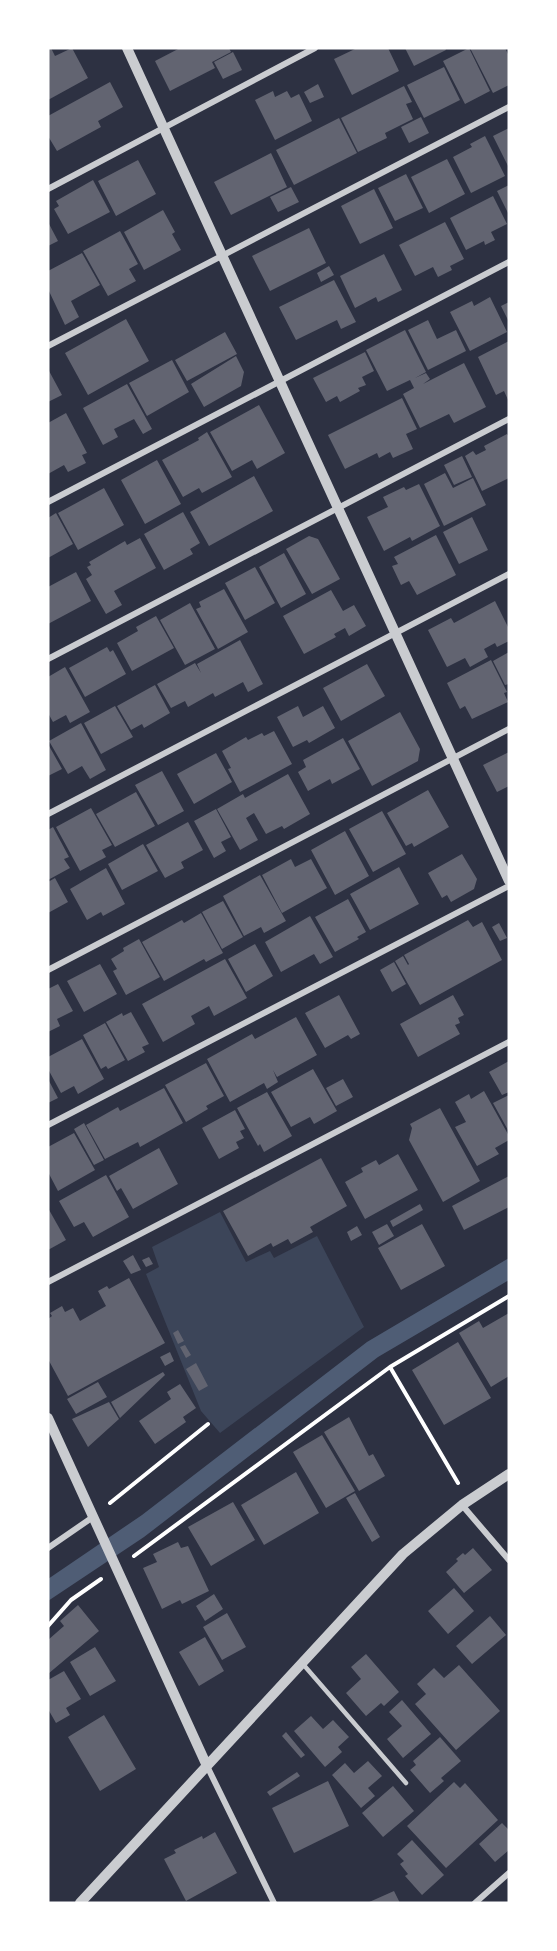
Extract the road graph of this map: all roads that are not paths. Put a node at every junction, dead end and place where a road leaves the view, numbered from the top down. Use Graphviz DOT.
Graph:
graph roads {
  1 [pos="127,48"];
  2 [pos="315,48"];
  3 [pos="509,107"];
  4 [pos="164,128"];
  5 [pos="48,189"];
  6 [pos="222,256"];
  7 [pos="509,262"];
  8 [pos="48,346"];
  9 [pos="280,381"];
  10 [pos="509,419"];
  11 [pos="48,502"];
  12 [pos="338,508"];
  13 [pos="509,574"];
  14 [pos="396,633"];
  15 [pos="48,659"];
  16 [pos="509,729"];
  17 [pos="452,758"];
  18 [pos="48,814"];
  19 [pos="509,884"];
  20 [pos="48,970"];
  21 [pos="509,1042"];
  22 [pos="48,1125"];
  23 [pos="48,1282"];
  24 [pos="48,1418"];
  25 [pos="509,1474"];
  26 [pos="465,1503"];
  27 [pos="93,1517"];
  28 [pos="48,1548"];
  29 [pos="509,1560"];
  30 [pos="302,1663"];
  31 [pos="207,1766"];
  32 [pos="406,1782"];
  33 [pos="509,1873"];
  34 [pos="80,1903"];
  35 [pos="274,1903"];
  36 [pos="475,1903"];
  1 -- 4 [label="street"];
  2 -- 4 [label="street"];
  3 -- 6 [label="street"];
  4 -- 5 [label="street"];
  4 -- 6 [label="street"];
  6 -- 8 [label="street"];
  6 -- 9 [label="street"];
  7 -- 9 [label="street"];
  9 -- 11 [label="street"];
  9 -- 12 [label="street"];
  10 -- 12 [label="street"];
  12 -- 14 [label="street"];
  12 -- 15 [label="street"];
  13 -- 14 [label="street"];
  14 -- 17 [label="street"];
  14 -- 18 [label="street"];
  16 -- 17 [label="street"];
  17 -- 19 [label="street"];
  17 -- 20 [label="street"];
  19 -- 22 [label="street"];
  21 -- 23 [label="street"];
  24 -- 27 [label="street"];
  25 -- 26 [label="street"];
  26 -- 29 [label="street"];
  26 -- 30 [label="street"];
  27 -- 28 [label="street"];
  27 -- 31 [label="street"];
  30 -- 31 [label="street"];
  30 -- 32 [label="lane"];
  31 -- 34 [label="street"];
  31 -- 35 [label="street"];
  33 -- 36 [label="street"];
}
